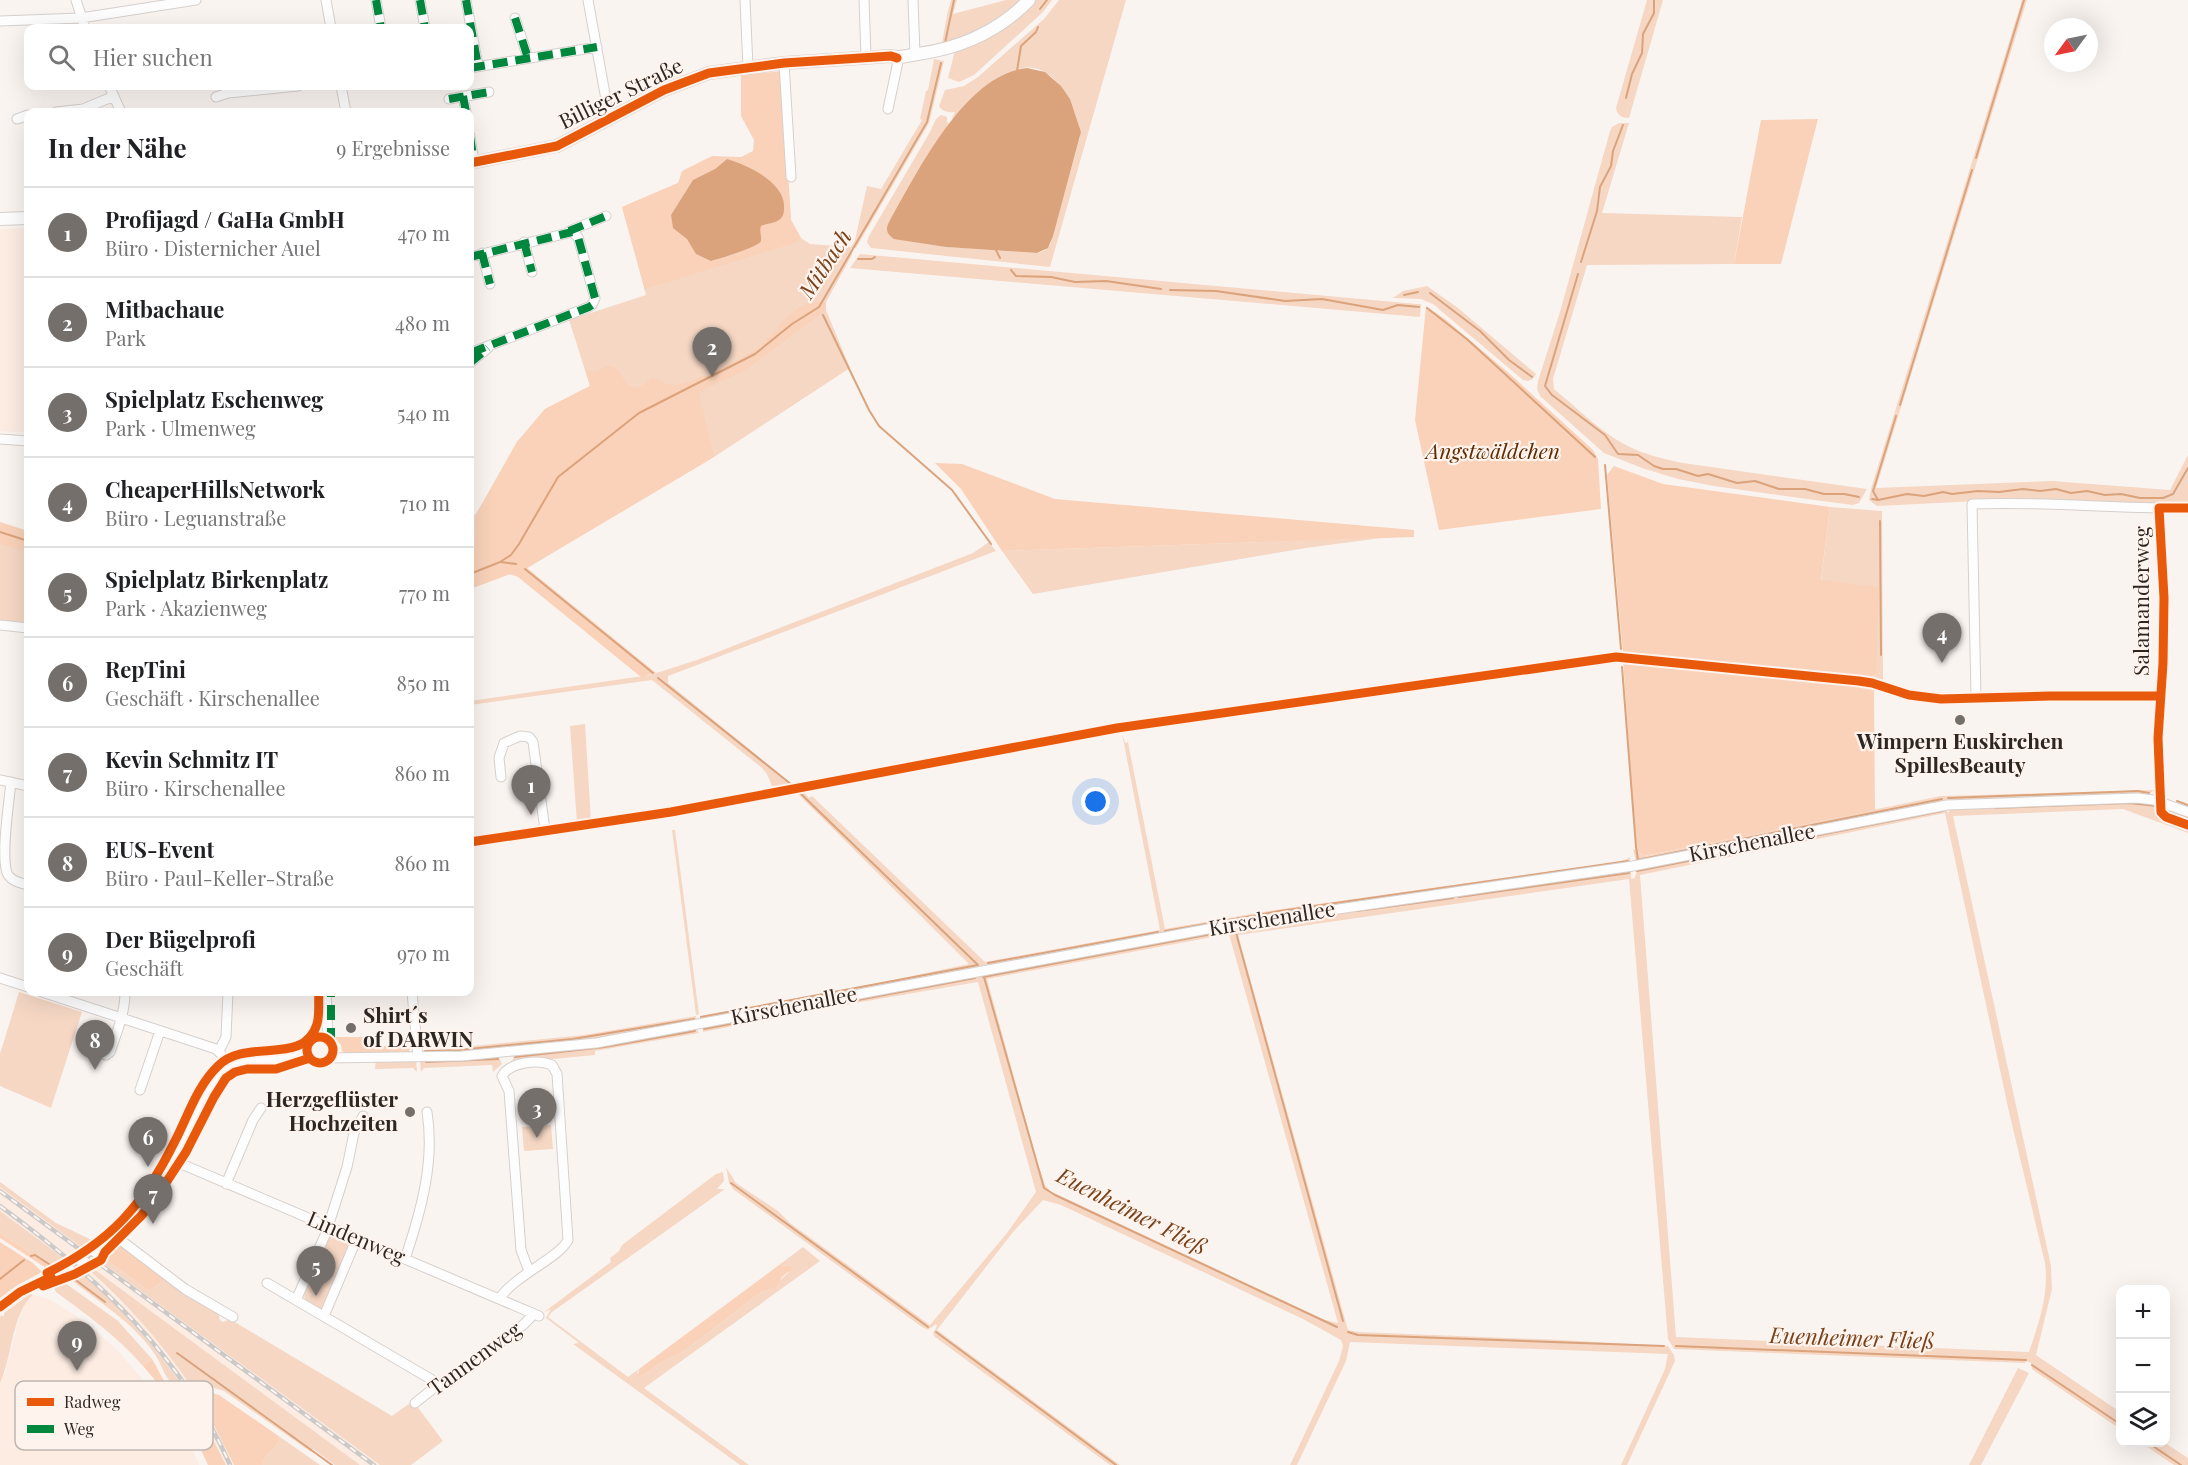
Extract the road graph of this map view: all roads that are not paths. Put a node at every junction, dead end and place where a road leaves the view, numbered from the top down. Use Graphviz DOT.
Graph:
graph roads {
  1 [pos="76,0"];
  2 [pos="195,0"];
  3 [pos="326,0"];
  4 [pos="376,0"];
  5 [pos="420,0"];
  6 [pos="466,0"];
  7 [pos="588,0"];
  8 [pos="745,0"];
  9 [pos="864,0"];
  10 [pos="913,0"];
  11 [pos="1029,0"];
  12 [pos="81,18"];
  13 [pos="515,18"];
  14 [pos="0,21"];
  15 [pos="83,24"];
  16 [pos="330,24"];
  17 [pos="380,24"];
  18 [pos="424,24"];
  19 [pos="469,24"];
  20 [pos="597,47"];
  21 [pos="915,54"];
  22 [pos="866,57"];
  23 [pos="899,57"];
  24 [pos="528,58"];
  25 [pos="784,63"];
  26 [pos="474,67"];
  27 [pos="748,67"];
  28 [pos="111,90"];
  29 [pos="258,90"];
  30 [pos="342,90"];
  31 [pos="489,92"];
  32 [pos="114,96"];
  33 [pos="463,96"];
  34 [pos="216,97"];
  35 [pos="449,99"];
  36 [pos="85,108"];
  37 [pos="119,108"];
  38 [pos="345,108"];
  39 [pos="465,108"];
  40 [pos="888,109"];
  41 [pos="24,117"];
  42 [pos="611,118"];
  43 [pos="18,119"];
  44 [pos="474,163"];
  45 [pos="791,177"];
  46 [pos="606,216"];
  47 [pos="24,218"];
  48 [pos="0,219"];
  49 [pos="569,231"];
  50 [pos="524,242"];
  51 [pos="482,253"];
  52 [pos="474,256"];
  53 [pos="532,272"];
  54 [pos="490,284"];
  55 [pos="490,346"];
  56 [pos="474,352"];
  57 [pos="474,360"];
  58 [pos="0,439"];
  59 [pos="24,441"];
  60 [pos="2159,508"];
  61 [pos="2188,508"];
  62 [pos="0,625"];
  63 [pos="24,628"];
  64 [pos="1882,686"];
  65 [pos="2160,696"];
  66 [pos="1976,697"];
  67 [pos="501,777"];
  68 [pos="0,780"];
  69 [pos="11,782"];
  70 [pos="24,785"];
  71 [pos="2161,802"];
  72 [pos="2188,812"];
  73 [pos="474,841"];
  74 [pos="3,874"];
  75 [pos="24,884"];
  76 [pos="0,978"];
  77 [pos="24,986"];
  78 [pos="54,996"];
  79 [pos="125,996"];
  80 [pos="228,996"];
  81 [pos="326,996"];
  82 [pos="412,996"];
  83 [pos="326,1010"];
  84 [pos="122,1018"];
  85 [pos="160,1030"];
  86 [pos="317,1038"];
  87 [pos="330,1044"];
  88 [pos="92,1050"];
  89 [pos="219,1051"];
  90 [pos="309,1053"];
  91 [pos="418,1057"];
  92 [pos="329,1058"];
  93 [pos="355,1058"];
  94 [pos="228,1067"];
  95 [pos="140,1090"];
  96 [pos="261,1108"];
  97 [pos="427,1112"];
  98 [pos="363,1116"];
  99 [pos="172,1160"];
  100 [pos="226,1184"];
  101 [pos="328,1226"];
  102 [pos="114,1235"];
  103 [pos="357,1238"];
  104 [pos="405,1258"];
  105 [pos="529,1271"];
  106 [pos="267,1283"];
  107 [pos="499,1299"];
  108 [pos="296,1300"];
  109 [pos="0,1307"];
  110 [pos="537,1315"];
  111 [pos="324,1316"];
  112 [pos="227,1317"];
  113 [pos="439,1384"];
  114 [pos="415,1403"];
  1 -- 12 [label="street"];
  2 -- 12 [label="street"];
  3 -- 16 [label="street"];
  4 -- 17 [label="street"];
  5 -- 18 [label="street"];
  6 -- 19 [label="street"];
  7 -- 20 [label="street"];
  8 -- 27 [label="street"];
  9 -- 22 [label="street"];
  10 -- 21 [label="street"];
  11 -- 21 [label="street, Billiger Straße"];
  12 -- 14 [label="street"];
  12 -- 15 [label="street"];
  13 -- 24 [label="street"];
  20 -- 24 [label="street"];
  20 -- 42 [label="street"];
  21 -- 23 [label="street, Billiger Straße"];
  22 -- 23 [label="street, Billiger Straße"];
  22 -- 25 [label="street, Billiger Straße"];
  23 -- 40 [label="street"];
  24 -- 26 [label="street"];
  25 -- 27 [label="street, Billiger Straße"];
  25 -- 45 [label="street"];
  27 -- 42 [label="street, Billiger Straße"];
  28 -- 32 [label="street"];
  29 -- 34 [label="street"];
  30 -- 38 [label="street"];
  31 -- 33 [label="street"];
  32 -- 36 [label="street"];
  32 -- 37 [label="street"];
  33 -- 35 [label="street"];
  33 -- 39 [label="street"];
  41 -- 43 [label="street"];
  42 -- 44 [label="street, Billiger Straße"];
  46 -- 49 [label="street"];
  47 -- 48 [label="street"];
  49 -- 50 [label="street"];
  49 -- 55 [label="street"];
  50 -- 51 [label="street"];
  50 -- 53 [label="street"];
  51 -- 52 [label="street"];
  51 -- 54 [label="street"];
  55 -- 56 [label="street"];
  55 -- 57 [label="street"];
  58 -- 59 [label="street"];
  60 -- 61 [label="street"];
  60 -- 65 [label="street, Salamanderweg"];
  60 -- 66 [label="street"];
  62 -- 63 [label="street"];
  64 -- 66 [label="street"];
  65 -- 66 [label="street"];
  65 -- 71 [label="street, Salamanderweg"];
  67 -- 73 [label="street"];
  68 -- 69 [label="street"];
  69 -- 70 [label="street"];
  69 -- 74 [label="street"];
  71 -- 72 [label="street, Kirschenallee"];
  71 -- 91 [label="street, Kirschenallee"];
  74 -- 75 [label="street"];
  76 -- 77 [label="street"];
  78 -- 84 [label="street"];
  79 -- 84 [label="street"];
  80 -- 89 [label="street"];
  81 -- 83 [label="street"];
  82 -- 91 [label="street"];
  83 -- 86 [label="street"];
  83 -- 87 [label="street"];
  84 -- 85 [label="street"];
  84 -- 88 [label="street"];
  85 -- 89 [label="street"];
  85 -- 95 [label="street"];
  86 -- 87 [label="street"];
  86 -- 90 [label="street"];
  87 -- 92 [label="street"];
  87 -- 93 [label="street, Kirschenallee"];
  89 -- 94 [label="street"];
  90 -- 92 [label="street"];
  90 -- 94 [label="street"];
  91 -- 93 [label="street, Kirschenallee"];
  92 -- 93 [label="street, Kirschenallee"];
  94 -- 99 [label="street"];
  96 -- 100 [label="street"];
  97 -- 104 [label="street"];
  98 -- 101 [label="street"];
  99 -- 100 [label="street, Lindenweg"];
  99 -- 102 [label="street"];
  100 -- 101 [label="street, Lindenweg"];
  101 -- 103 [label="street, Lindenweg"];
  101 -- 108 [label="street"];
  102 -- 109 [label="street"];
  102 -- 112 [label="street"];
  103 -- 104 [label="street, Lindenweg"];
  103 -- 111 [label="street"];
  104 -- 107 [label="street, Lindenweg"];
  105 -- 105 [label="street"];
  105 -- 107 [label="street"];
  106 -- 108 [label="street"];
  107 -- 110 [label="street, Lindenweg"];
  108 -- 111 [label="street"];
  110 -- 113 [label="street, Tannenweg"];
  111 -- 113 [label="street"];
  113 -- 114 [label="street, Tannenweg"];
}
